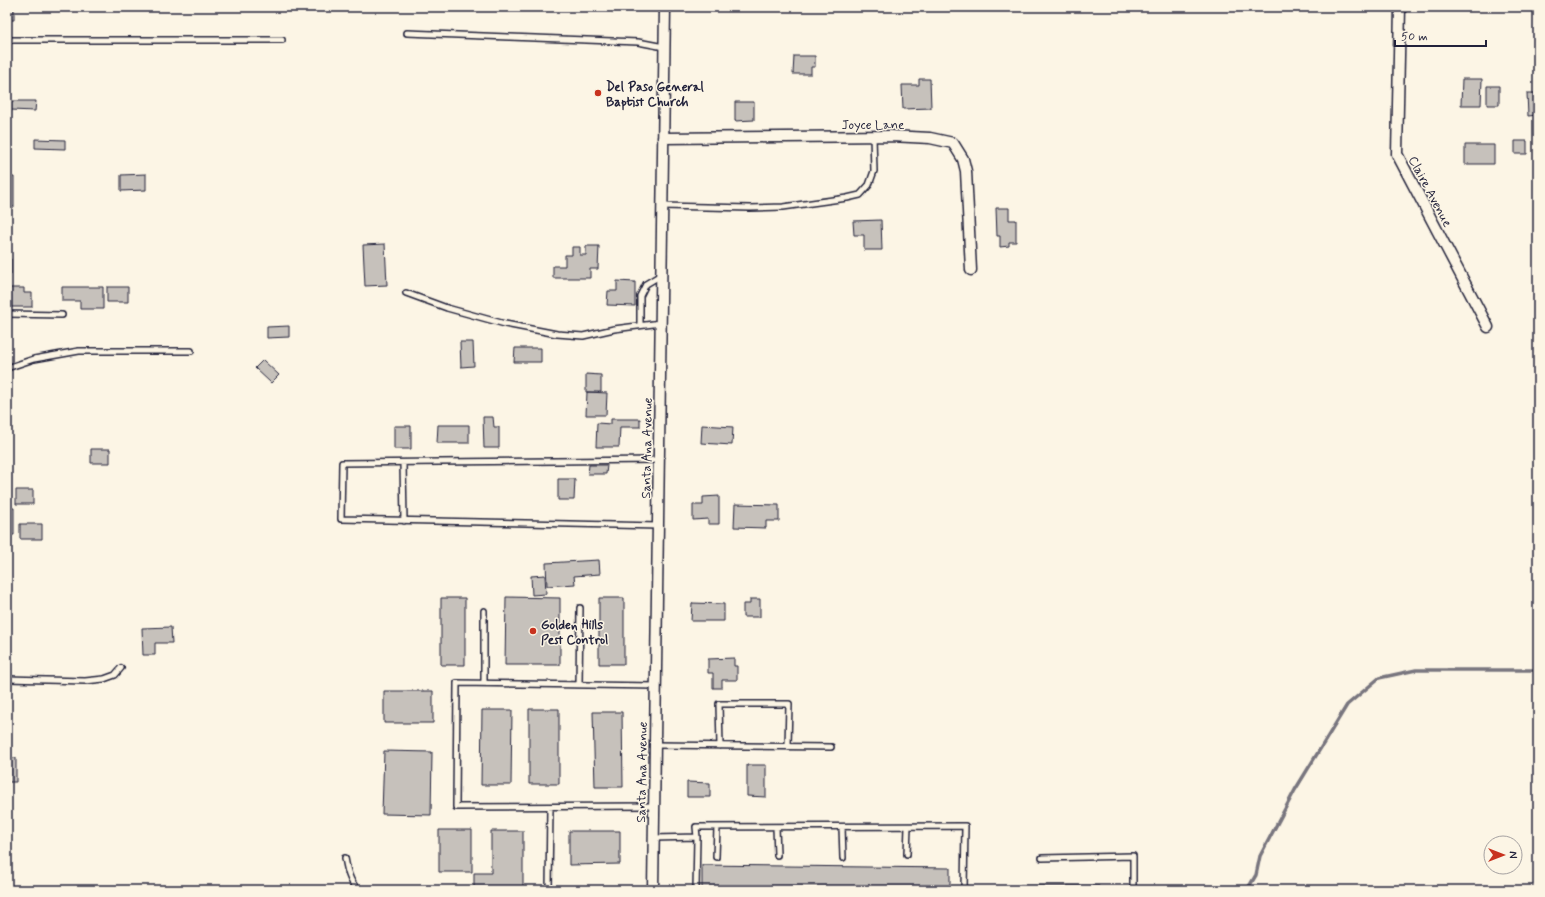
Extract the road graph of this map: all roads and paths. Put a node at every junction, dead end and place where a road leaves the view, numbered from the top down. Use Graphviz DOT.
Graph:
graph roads {
  1 [pos="665,7"];
  2 [pos="1400,7"];
  3 [pos="406,33"];
  4 [pos="7,40"];
  5 [pos="282,40"];
  6 [pos="664,47"];
  7 [pos="873,136"];
  8 [pos="663,138"];
  9 [pos="662,206"];
  10 [pos="971,270"];
  11 [pos="661,275"];
  12 [pos="406,293"];
  13 [pos="7,314"];
  14 [pos="62,315"];
  15 [pos="660,323"];
  16 [pos="640,325"];
  17 [pos="1488,327"];
  18 [pos="191,352"];
  19 [pos="7,368"];
  20 [pos="659,460"];
  21 [pos="403,462"];
  22 [pos="404,521"];
  23 [pos="658,526"];
  24 [pos="580,608"];
  25 [pos="484,611"];
  26 [pos="121,668"];
  27 [pos="7,679"];
  28 [pos="484,683"];
  29 [pos="579,685"];
  30 [pos="656,686"];
  31 [pos="655,745"];
  32 [pos="720,746"];
  33 [pos="788,746"];
  34 [pos="831,747"];
  35 [pos="654,806"];
  36 [pos="550,807"];
  37 [pos="908,826"];
  38 [pos="717,827"];
  39 [pos="776,827"];
  40 [pos="842,827"];
  41 [pos="697,837"];
  42 [pos="654,838"];
  43 [pos="907,854"];
  44 [pos="777,855"];
  45 [pos="716,857"];
  46 [pos="345,858"];
  47 [pos="843,858"];
  48 [pos="1042,858"];
  49 [pos="358,890"];
  50 [pos="549,890"];
  51 [pos="653,890"];
  52 [pos="696,890"];
  53 [pos="964,890"];
  54 [pos="1132,890"];
  1 -- 6 [label="street, Santa Ana Avenue"];
  2 -- 17 [label="street, Claire Avenue"];
  3 -- 6 [label="lane"];
  4 -- 5 [label="lane"];
  6 -- 8 [label="street, Santa Ana Avenue"];
  7 -- 8 [label="street, Joyce Lane"];
  7 -- 9 [label="lane"];
  7 -- 10 [label="street, Joyce Lane"];
  8 -- 9 [label="street, Santa Ana Avenue"];
  9 -- 11 [label="street, Santa Ana Avenue"];
  11 -- 15 [label="street, Santa Ana Avenue"];
  11 -- 16 [label="lane"];
  12 -- 16 [label="lane"];
  13 -- 14 [label="lane"];
  15 -- 16 [label="lane"];
  15 -- 20 [label="street, Santa Ana Avenue"];
  18 -- 19 [label="lane"];
  20 -- 21 [label="lane"];
  20 -- 23 [label="street, Santa Ana Avenue"];
  21 -- 22 [label="lane"];
  21 -- 22 [label="lane"];
  22 -- 23 [label="lane"];
  23 -- 30 [label="street, Santa Ana Avenue"];
  24 -- 29 [label="lane"];
  25 -- 28 [label="lane"];
  26 -- 27 [label="lane"];
  28 -- 29 [label="lane"];
  28 -- 36 [label="lane"];
  29 -- 30 [label="lane"];
  30 -- 31 [label="street, Santa Ana Avenue"];
  31 -- 32 [label="lane"];
  31 -- 35 [label="street, Santa Ana Avenue"];
  32 -- 33 [label="lane"];
  32 -- 33 [label="lane"];
  33 -- 34 [label="lane"];
  35 -- 36 [label="lane"];
  35 -- 42 [label="street, Santa Ana Avenue"];
  36 -- 50 [label="lane"];
  37 -- 40 [label="lane"];
  37 -- 43 [label="lane"];
  37 -- 53 [label="lane"];
  38 -- 39 [label="lane"];
  38 -- 41 [label="lane"];
  38 -- 45 [label="lane"];
  39 -- 40 [label="lane"];
  39 -- 44 [label="lane"];
  40 -- 47 [label="lane"];
  41 -- 42 [label="lane"];
  41 -- 52 [label="lane"];
  42 -- 51 [label="street, Santa Ana Avenue"];
  46 -- 49 [label="lane"];
  48 -- 54 [label="lane"];
}
